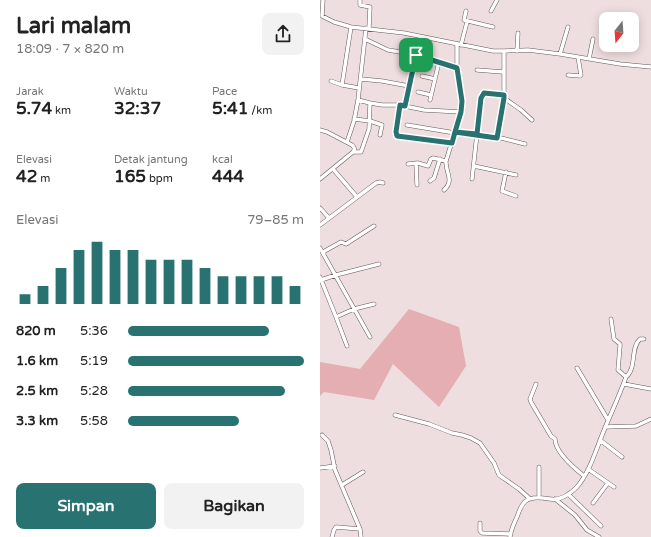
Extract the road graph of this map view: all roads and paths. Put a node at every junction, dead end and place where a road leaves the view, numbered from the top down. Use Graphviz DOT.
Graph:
graph roads {
  1 [pos="323,0"];
  2 [pos="360,0"];
  3 [pos="490,0"];
  4 [pos="496,1"];
  5 [pos="466,11"];
  6 [pos="491,11"];
  7 [pos="321,18"];
  8 [pos="467,22"];
  9 [pos="351,27"];
  10 [pos="493,27"];
  11 [pos="568,27"];
  12 [pos="368,28"];
  13 [pos="518,33"];
  14 [pos="365,39"];
  15 [pos="593,39"];
  16 [pos="459,44"];
  17 [pos="504,51"];
  18 [pos="517,51"];
  19 [pos="560,54"];
  20 [pos="416,55"];
  21 [pos="578,57"];
  22 [pos="589,59"];
  23 [pos="439,62"];
  24 [pos="651,67"];
  25 [pos="457,68"];
  26 [pos="477,70"];
  27 [pos="503,72"];
  28 [pos="568,75"];
  29 [pos="422,76"];
  30 [pos="360,79"];
  31 [pos="435,79"];
  32 [pos="331,81"];
  33 [pos="342,85"];
  34 [pos="409,86"];
  35 [pos="359,88"];
  36 [pos="418,92"];
  37 [pos="431,95"];
  38 [pos="504,97"];
  39 [pos="358,100"];
  40 [pos="430,100"];
  41 [pos="370,103"];
  42 [pos="400,105"];
  43 [pos="405,106"];
  44 [pos="461,112"];
  45 [pos="354,119"];
  46 [pos="532,120"];
  47 [pos="370,121"];
  48 [pos="407,125"];
  49 [pos="320,130"];
  50 [pos="455,132"];
  51 [pos="477,134"];
  52 [pos="380,135"];
  53 [pos="497,138"];
  54 [pos="347,142"];
  55 [pos="452,143"];
  56 [pos="525,144"];
  57 [pos="353,152"];
  58 [pos="440,159"];
  59 [pos="446,161"];
  60 [pos="416,163"];
  61 [pos="408,164"];
  62 [pos="474,166"];
  63 [pos="333,169"];
  64 [pos="506,172"];
  65 [pos="516,175"];
  66 [pos="320,179"];
  67 [pos="472,179"];
  68 [pos="430,182"];
  69 [pos="383,183"];
  70 [pos="417,185"];
  71 [pos="444,190"];
  72 [pos="516,196"];
  73 [pos="357,197"];
  74 [pos="320,208"];
  75 [pos="329,218"];
  76 [pos="320,225"];
  77 [pos="374,226"];
  78 [pos="320,248"];
  79 [pos="323,252"];
  80 [pos="379,264"];
  81 [pos="336,275"];
  82 [pos="321,279"];
  83 [pos="374,304"];
  84 [pos="354,309"];
  85 [pos="336,317"];
  86 [pos="611,318"];
  87 [pos="370,337"];
  88 [pos="644,339"];
  89 [pos="347,346"];
  90 [pos="577,368"];
  91 [pos="626,377"];
  92 [pos="536,384"];
  93 [pos="624,384"];
  94 [pos="651,389"];
  95 [pos="395,415"];
  96 [pos="651,419"];
  97 [pos="608,420"];
  98 [pos="605,427"];
  99 [pos="322,435"];
  100 [pos="600,440"];
  101 [pos="622,457"];
  102 [pos="334,466"];
  103 [pos="539,467"];
  104 [pos="320,468"];
  105 [pos="588,469"];
  106 [pos="363,472"];
  107 [pos="584,476"];
  108 [pos="608,483"];
  109 [pos="342,485"];
  110 [pos="614,487"];
  111 [pos="568,494"];
  112 [pos="540,497"];
  113 [pos="529,498"];
  114 [pos="555,499"];
  115 [pos="593,503"];
  116 [pos="480,523"];
  117 [pos="601,526"];
  118 [pos="360,529"];
  119 [pos="510,535"];
  120 [pos="332,537"];
  121 [pos="361,537"];
  122 [pos="599,537"];
  1 -- 7 [label="street"];
  2 -- 12 [label="street"];
  3 -- 4 [label="street"];
  4 -- 6 [label="street"];
  5 -- 8 [label="street"];
  7 -- 9 [label="street"];
  8 -- 10 [label="street"];
  8 -- 16 [label="street"];
  9 -- 12 [label="street"];
  9 -- 33 [label="street"];
  11 -- 19 [label="street"];
  12 -- 14 [label="street"];
  12 -- 16 [label="street"];
  13 -- 18 [label="street"];
  14 -- 20 [label="street"];
  14 -- 30 [label="street"];
  15 -- 22 [label="street"];
  16 -- 17 [label="street"];
  16 -- 25 [label="street"];
  17 -- 18 [label="street"];
  17 -- 27 [label="street"];
  18 -- 19 [label="street"];
  19 -- 21 [label="street"];
  20 -- 23 [label="street"];
  20 -- 34 [label="street"];
  21 -- 22 [label="street"];
  21 -- 28 [label="street"];
  22 -- 24 [label="street"];
  23 -- 25 [label="street"];
  23 -- 31 [label="street"];
  25 -- 44 [label="street"];
  26 -- 27 [label="street"];
  27 -- 38 [label="street"];
  29 -- 31 [label="street"];
  30 -- 34 [label="street"];
  30 -- 35 [label="street"];
  31 -- 37 [label="street"];
  32 -- 33 [label="street"];
  33 -- 35 [label="street"];
  34 -- 43 [label="street"];
  35 -- 39 [label="street"];
  36 -- 37 [label="street"];
  37 -- 40 [label="street"];
  38 -- 46 [label="street"];
  38 -- 51 [label="street"];
  38 -- 53 [label="street"];
  39 -- 41 [label="street"];
  39 -- 45 [label="street"];
  41 -- 42 [label="street"];
  41 -- 47 [label="street"];
  42 -- 43 [label="street"];
  42 -- 55 [label="street"];
  43 -- 44 [label="street"];
  44 -- 50 [label="street"];
  45 -- 47 [label="street"];
  45 -- 54 [label="street"];
  47 -- 52 [label="street"];
  47 -- 57 [label="street"];
  48 -- 50 [label="street"];
  49 -- 54 [label="street"];
  50 -- 51 [label="street"];
  50 -- 55 [label="street"];
  51 -- 53 [label="street"];
  51 -- 62 [label="street"];
  53 -- 56 [label="street"];
  54 -- 57 [label="street"];
  55 -- 59 [label="street"];
  57 -- 63 [label="street"];
  58 -- 59 [label="street"];
  58 -- 60 [label="street"];
  58 -- 68 [label="street"];
  59 -- 71 [label="street"];
  60 -- 61 [label="street"];
  60 -- 70 [label="street"];
  62 -- 64 [label="street"];
  62 -- 67 [label="street"];
  63 -- 66 [label="street"];
  63 -- 73 [label="street"];
  64 -- 65 [label="street"];
  64 -- 72 [label="street"];
  69 -- 73 [label="street"];
  73 -- 75 [label="street"];
  74 -- 75 [label="street"];
  75 -- 76 [label="street"];
  77 -- 79 [label="street"];
  78 -- 79 [label="street"];
  79 -- 81 [label="street"];
  80 -- 81 [label="street"];
  81 -- 82 [label="street"];
  81 -- 84 [label="street"];
  82 -- 85 [label="street"];
  83 -- 84 [label="street"];
  84 -- 85 [label="street"];
  84 -- 87 [label="street"];
  85 -- 89 [label="street"];
  86 -- 91 [label="street"];
  88 -- 91 [label="street"];
  90 -- 97 [label="street"];
  91 -- 93 [label="street"];
  92 -- 107 [label="street"];
  93 -- 94 [label="street"];
  93 -- 97 [label="street"];
  95 -- 113 [label="street"];
  96 -- 98 [label="street"];
  97 -- 98 [label="street"];
  98 -- 100 [label="street"];
  99 -- 102 [label="street"];
  100 -- 101 [label="street"];
  100 -- 105 [label="street"];
  102 -- 104 [label="street"];
  102 -- 109 [label="street"];
  103 -- 112 [label="street"];
  105 -- 107 [label="street"];
  105 -- 108 [label="street"];
  106 -- 109 [label="street"];
  107 -- 111 [label="street"];
  108 -- 110 [label="street"];
  108 -- 115 [label="street"];
  109 -- 118 [label="street"];
  111 -- 114 [label="street"];
  111 -- 117 [label="street"];
  112 -- 113 [label="street"];
  112 -- 114 [label="street"];
  113 -- 119 [label="street"];
  114 -- 122 [label="street"];
  116 -- 119 [label="street"];
  118 -- 120 [label="street"];
  118 -- 121 [label="street"];
}
